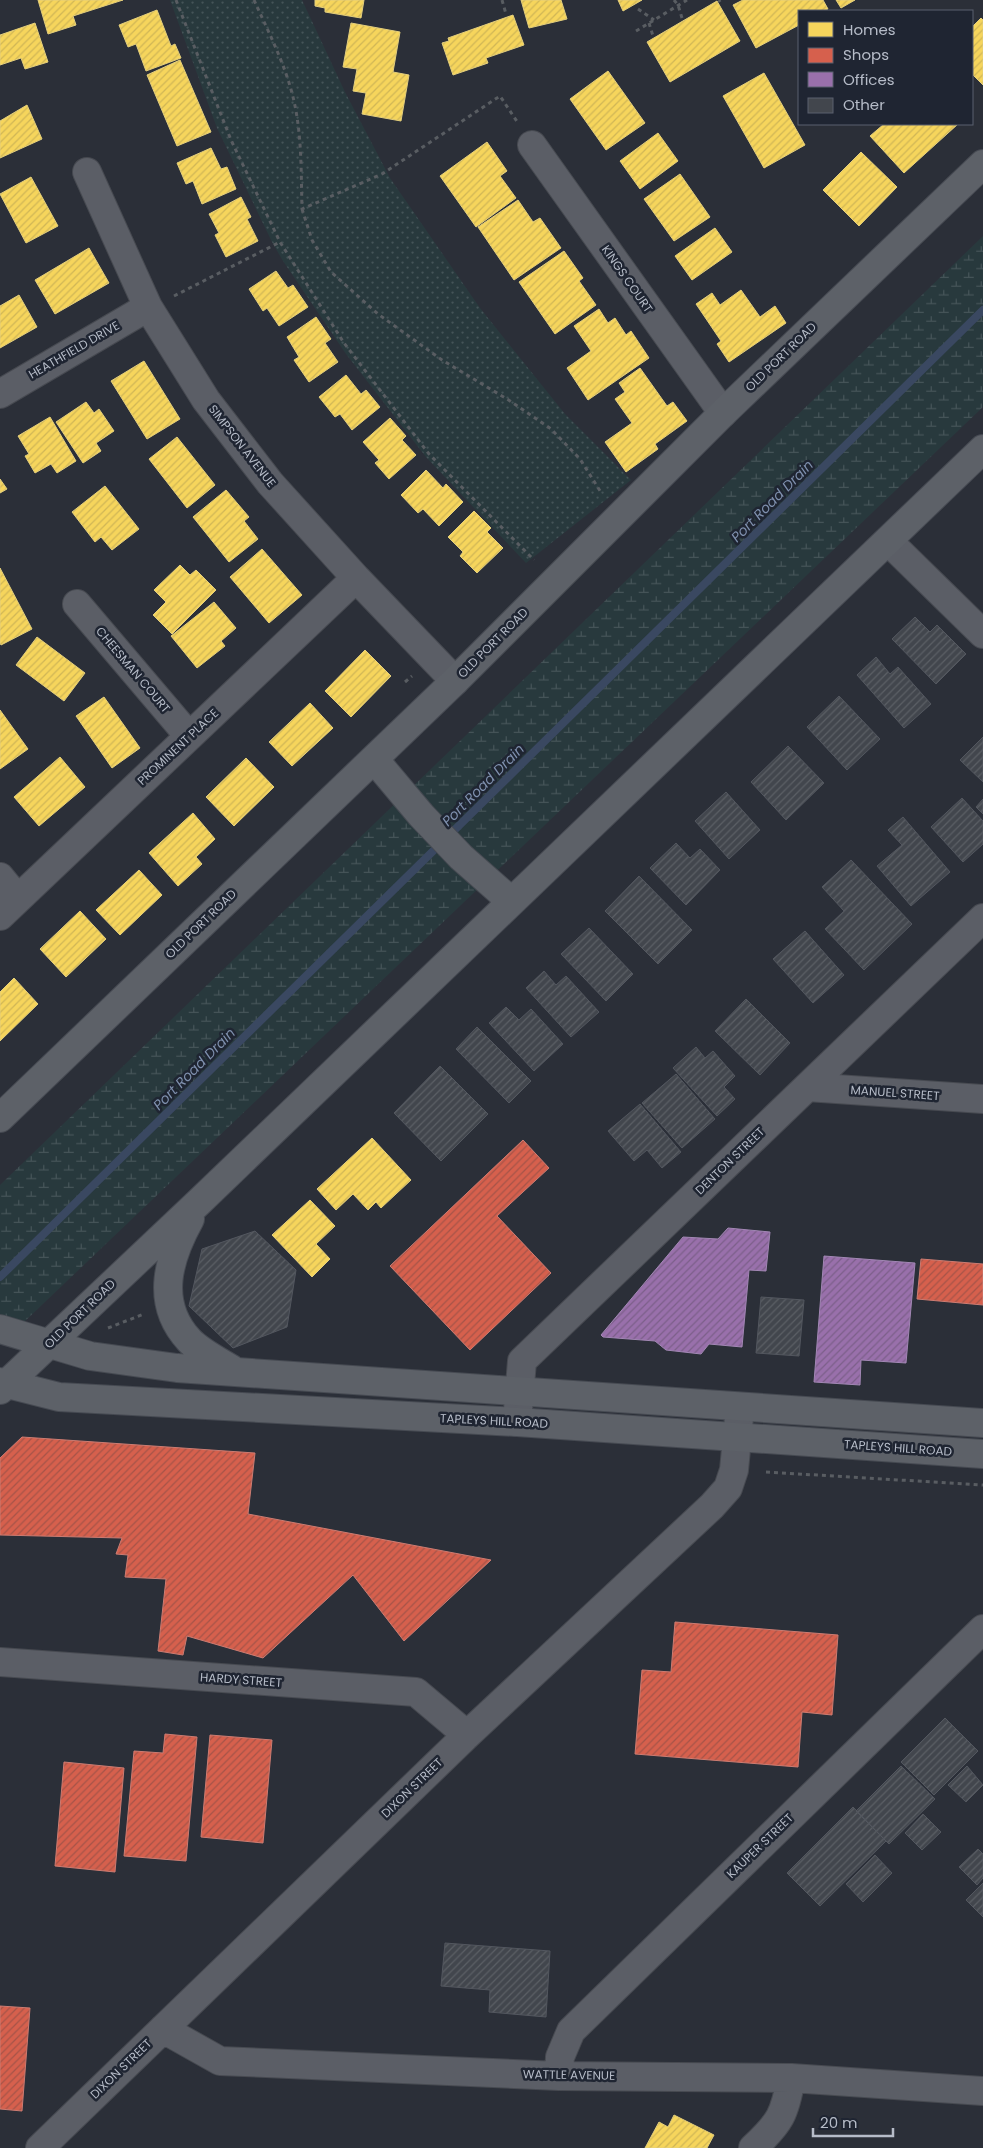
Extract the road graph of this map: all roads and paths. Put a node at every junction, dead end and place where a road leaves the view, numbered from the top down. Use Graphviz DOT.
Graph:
graph roads {
  1 [pos="176,0"];
  2 [pos="254,0"];
  3 [pos="502,0"];
  4 [pos="674,0"];
  5 [pos="687,0"];
  6 [pos="678,5"];
  7 [pos="638,9"];
  8 [pos="506,14"];
  9 [pos="682,18"];
  10 [pos="654,20"];
  11 [pos="649,23"];
  12 [pos="636,31"];
  13 [pos="653,36"];
  14 [pos="532,145"];
  15 [pos="983,164"];
  16 [pos="87,172"];
  17 [pos="302,209"];
  18 [pos="280,242"];
  19 [pos="159,303"];
  20 [pos="0,394"];
  21 [pos="723,413"];
  22 [pos="983,449"];
  23 [pos="603,496"];
  24 [pos="888,541"];
  25 [pos="534,560"];
  26 [pos="356,578"];
  27 [pos="77,604"];
  28 [pos="983,634"];
  29 [pos="455,681"];
  30 [pos="189,736"];
  31 [pos="374,759"];
  32 [pos="0,877"];
  33 [pos="511,900"];
  34 [pos="9,907"];
  35 [pos="983,918"];
  36 [pos="807,1087"];
  37 [pos="29,1088"];
  38 [pos="983,1099"];
  39 [pos="0,1102"];
  40 [pos="0,1118"];
  41 [pos="199,1202"];
  42 [pos="153,1310"];
  43 [pos="0,1329"];
  44 [pos="100,1331"];
  45 [pos="49,1344"];
  46 [pos="234,1370"];
  47 [pos="2,1386"];
  48 [pos="519,1391"];
  49 [pos="740,1407"];
  50 [pos="518,1422"];
  51 [pos="983,1423"];
  52 [pos="738,1436"];
  53 [pos="983,1454"];
  54 [pos="766,1472"];
  55 [pos="983,1485"];
  56 [pos="983,1629"];
  57 [pos="0,1662"];
  58 [pos="466,1735"];
  59 [pos="163,2029"];
  60 [pos="559,2076"];
  61 [pos="791,2078"];
  62 [pos="983,2091"];
  63 [pos="40,2148"];
  64 [pos="753,2148"];
  1 -- 18 [label="path"];
  2 -- 17 [label="path"];
  3 -- 8 [label="path"];
  4 -- 6 [label="path"];
  5 -- 6 [label="path"];
  6 -- 9 [label="path"];
  6 -- 10 [label="path"];
  7 -- 10 [label="path"];
  10 -- 11 [label="path"];
  11 -- 12 [label="path"];
  11 -- 13 [label="path"];
  14 -- 17 [label="path"];
  14 -- 21 [label="street, KINGS COURT"];
  15 -- 21 [label="main road, OLD PORT ROAD"];
  16 -- 19 [label="street, SIMPSON AVENUE"];
  17 -- 23 [label="path"];
  18 -- 19 [label="path"];
  18 -- 25 [label="path"];
  19 -- 20 [label="street, HEATHFIELD DRIVE"];
  19 -- 26 [label="street, SIMPSON AVENUE"];
  21 -- 29 [label="main road, OLD PORT ROAD"];
  22 -- 24 [label="main road, OLD PORT ROAD"];
  24 -- 28 [label="street"];
  24 -- 33 [label="main road, OLD PORT ROAD"];
  26 -- 29 [label="street, SIMPSON AVENUE"];
  26 -- 30 [label="street, PROMINENT PLACE"];
  27 -- 30 [label="street, CHEESMAN COURT"];
  29 -- 31 [label="main road, OLD PORT ROAD"];
  30 -- 34 [label="street, PROMINENT PLACE"];
  31 -- 33 [label="main road"];
  31 -- 37 [label="main road, OLD PORT ROAD"];
  32 -- 34 [label="street"];
  33 -- 41 [label="main road, OLD PORT ROAD"];
  35 -- 36 [label="street, DENTON STREET"];
  36 -- 38 [label="street, MANUEL STREET"];
  36 -- 48 [label="street, DENTON STREET"];
  37 -- 39 [label="main road"];
  37 -- 40 [label="main road, OLD PORT ROAD"];
  41 -- 45 [label="main road, OLD PORT ROAD"];
  41 -- 46 [label="main road"];
  42 -- 44 [label="path"];
  43 -- 45 [label="main road"];
  45 -- 46 [label="main road"];
  45 -- 47 [label="main road, OLD PORT ROAD"];
  46 -- 48 [label="main road"];
  47 -- 50 [label="main road, TAPLEYS HILL ROAD"];
  48 -- 49 [label="main road"];
  48 -- 50 [label="street, DENTON STREET"];
  49 -- 51 [label="main road"];
  49 -- 52 [label="street, DIXON STREET"];
  50 -- 52 [label="main road, TAPLEYS HILL ROAD"];
  52 -- 53 [label="main road, TAPLEYS HILL ROAD"];
  52 -- 58 [label="street, DIXON STREET"];
  54 -- 55 [label="path"];
  56 -- 60 [label="street, KAUPER STREET"];
  57 -- 58 [label="street, HARDY STREET"];
  58 -- 59 [label="street, DIXON STREET"];
  59 -- 60 [label="street, WATTLE AVENUE"];
  59 -- 63 [label="street, DIXON STREET"];
  60 -- 61 [label="street, WATTLE AVENUE"];
  61 -- 62 [label="street, WATTLE AVENUE"];
  61 -- 64 [label="street"];
}
